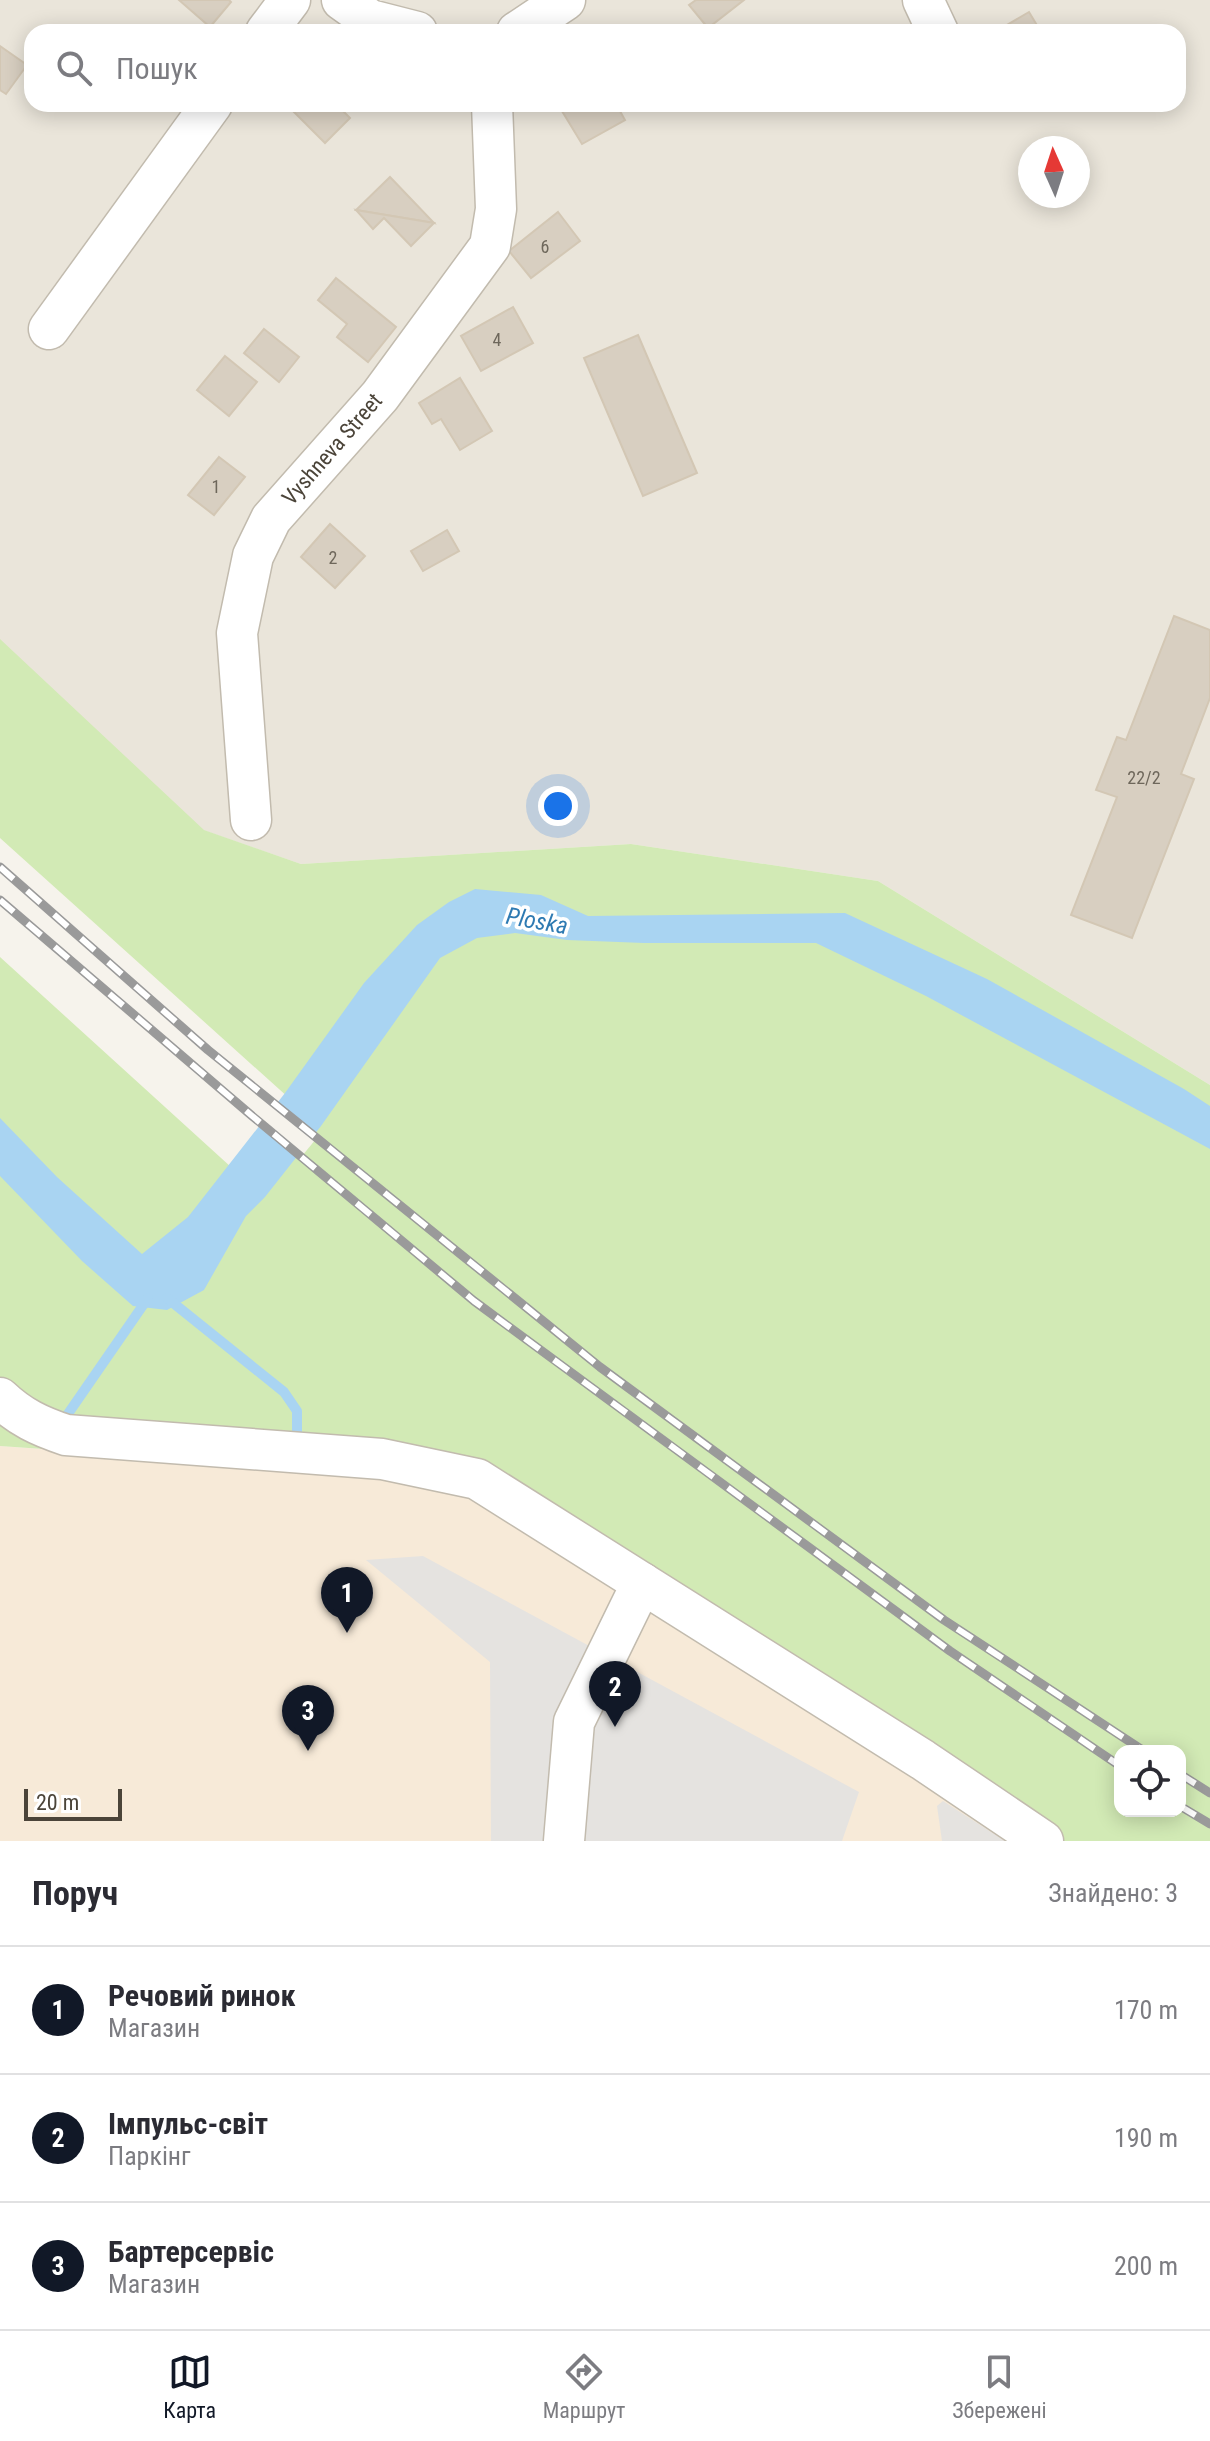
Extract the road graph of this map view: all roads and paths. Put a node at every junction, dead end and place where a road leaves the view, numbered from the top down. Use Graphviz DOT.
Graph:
graph roads {
  1 [pos="290,0"];
  2 [pos="342,0"];
  3 [pos="565,0"];
  4 [pos="923,0"];
  5 [pos="272,24"];
  6 [pos="386,24"];
  7 [pos="529,24"];
  8 [pos="934,24"];
  9 [pos="206,112"];
  10 [pos="492,112"];
  11 [pos="49,329"];
  12 [pos="251,820"];
  13 [pos="0,1398"];
  14 [pos="642,1583"];
  15 [pos="564,1841"];
  16 [pos="1043,1841"];
  1 -- 5 [label="street"];
  2 -- 6 [label="street"];
  3 -- 7 [label="street"];
  4 -- 8 [label="street"];
  9 -- 11 [label="street"];
  10 -- 12 [label="street, Vyshneva Street"];
  13 -- 14 [label="street"];
  14 -- 15 [label="street"];
  14 -- 16 [label="street"];
}
